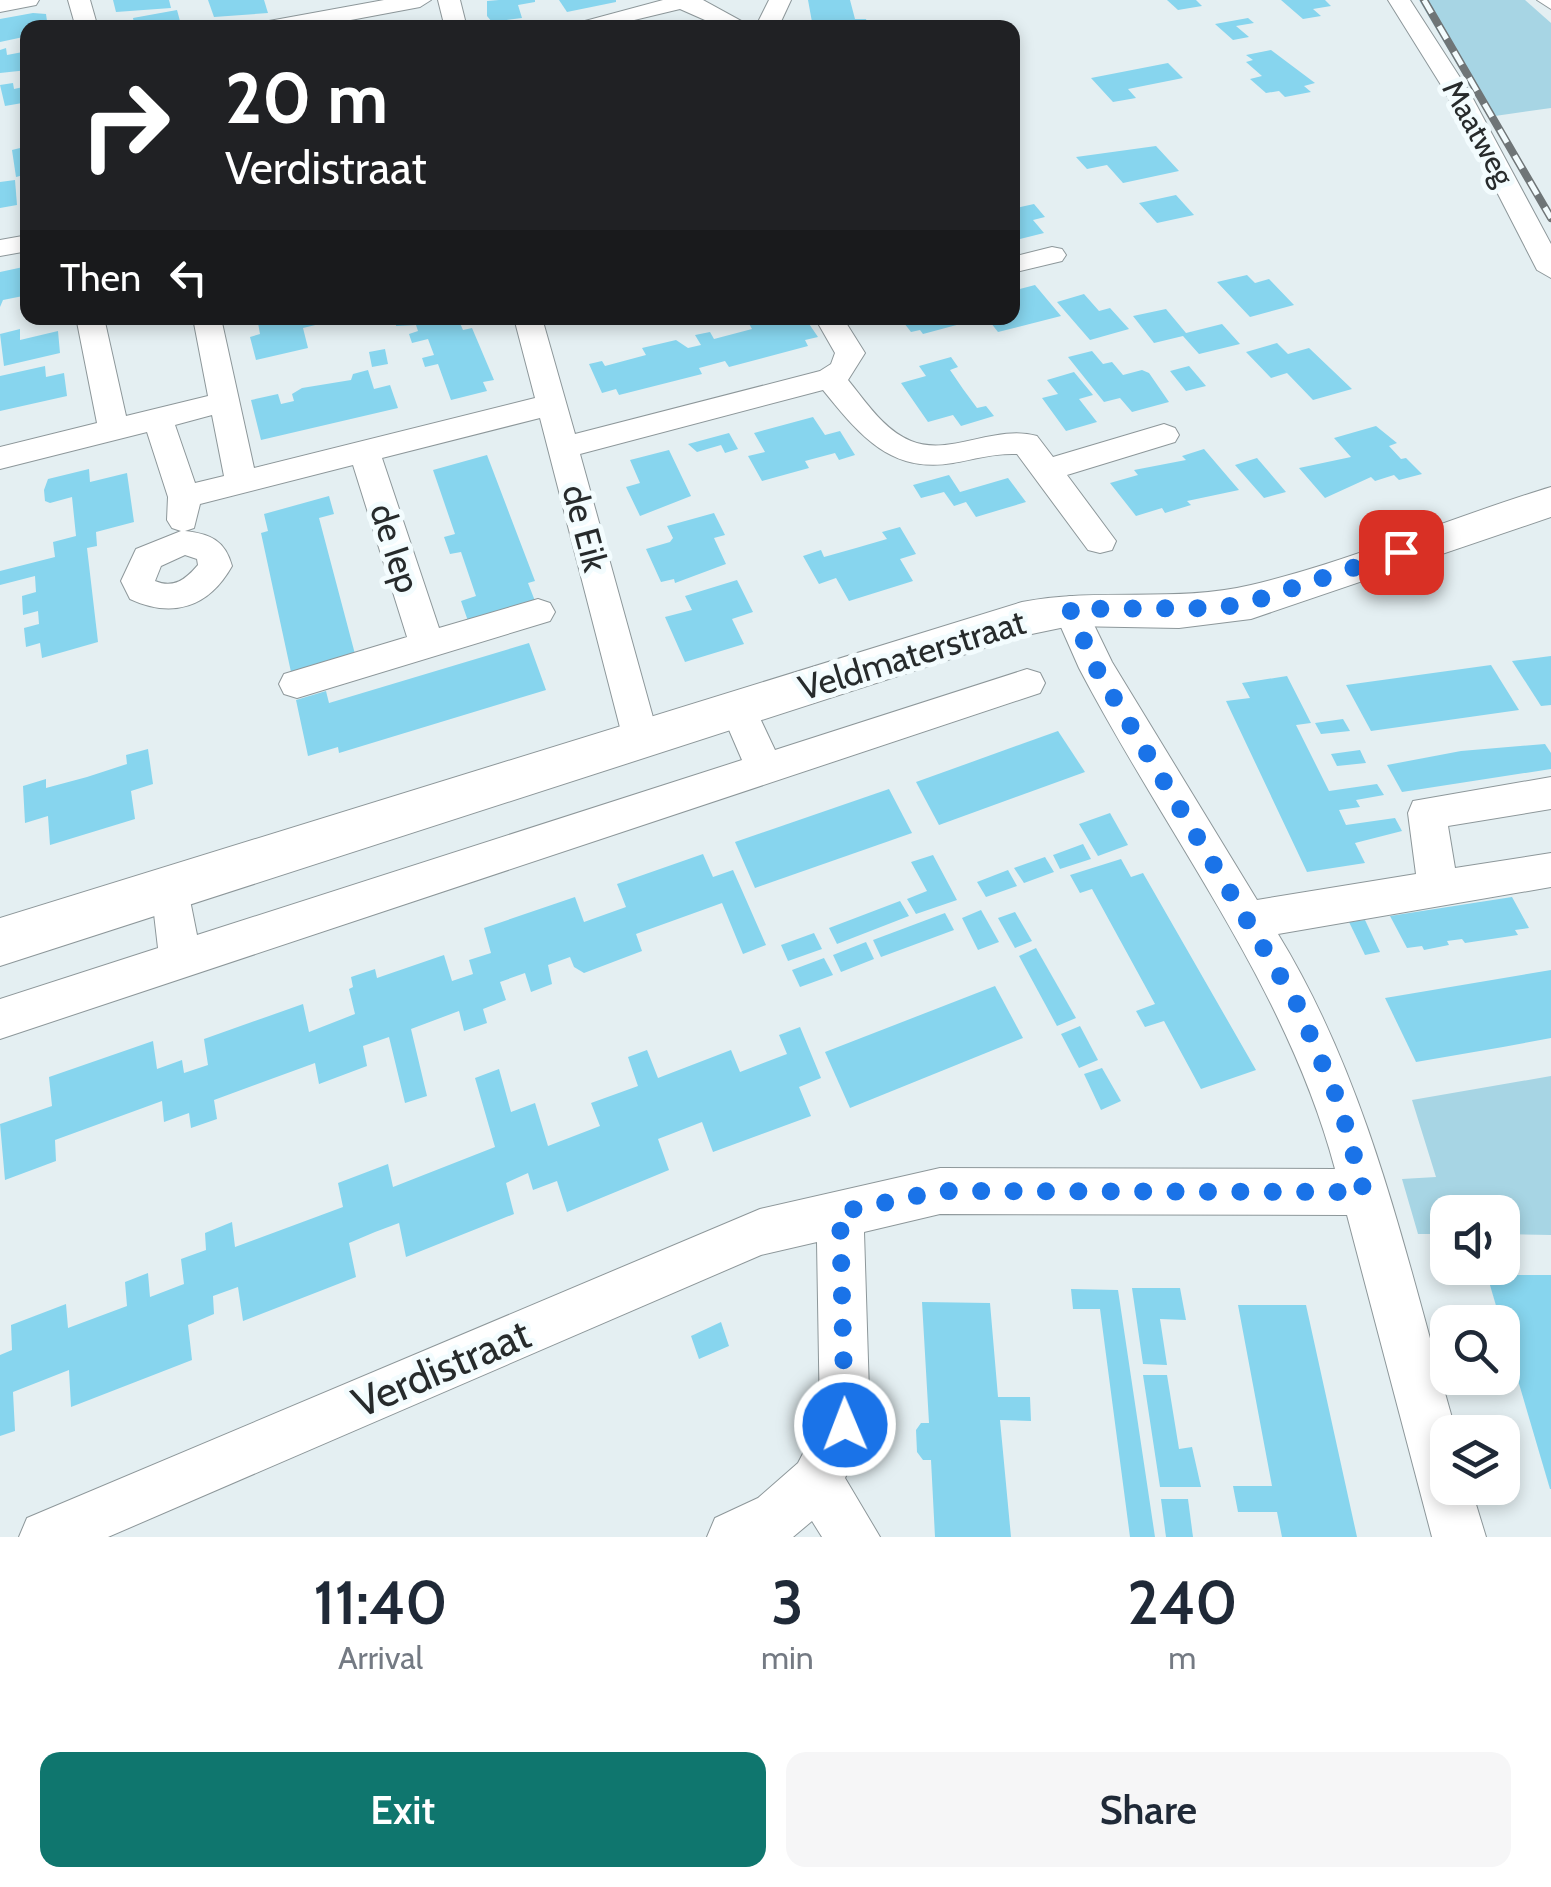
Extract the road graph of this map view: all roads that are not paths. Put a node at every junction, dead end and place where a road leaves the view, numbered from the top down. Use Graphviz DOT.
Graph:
graph roads {
  1 [pos="28,0"];
  2 [pos="420,0"];
  3 [pos="1399,0"];
  4 [pos="688,1"];
  5 [pos="0,5"];
  6 [pos="312,20"];
  7 [pos="605,20"];
  8 [pos="727,20"];
  9 [pos="1052,255"];
  10 [pos="1020,263"];
  11 [pos="1551,270"];
  12 [pos="92,325"];
  13 [pos="208,325"];
  14 [pos="530,325"];
  15 [pos="833,325"];
  16 [pos="830,378"];
  17 [pos="224,402"];
  18 [pos="549,405"];
  19 [pos="158,419"];
  20 [pos="114,430"];
  21 [pos="1164,435"];
  22 [pos="564,448"];
  23 [pos="364,452"];
  24 [pos="0,458"];
  25 [pos="1048,470"];
  26 [pos="241,482"];
  27 [pos="184,496"];
  28 [pos="1551,502"];
  29 [pos="1100,541"];
  30 [pos="182,543"];
  31 [pos="1070,609"];
  32 [pos="538,612"];
  33 [pos="427,645"];
  34 [pos="1027,683"];
  35 [pos="297,684"];
  36 [pos="738,710"];
  37 [pos="640,739"];
  38 [pos="765,768"];
  39 [pos="1551,793"];
  40 [pos="1551,870"];
  41 [pos="171,888"];
  42 [pos="1438,888"];
  43 [pos="1249,920"];
  44 [pos="0,942"];
  45 [pos="180,960"];
  46 [pos="0,1019"];
  47 [pos="1364,1192"];
  48 [pos="840,1212"];
  49 [pos="816,1480"];
  50 [pos="46,1537"];
  51 [pos="734,1537"];
  52 [pos="853,1537"];
  53 [pos="1458,1537"];
  1 -- 5 [label="street"];
  2 -- 6 [label="street"];
  3 -- 11 [label="street, Maatweg"];
  4 -- 7 [label="street"];
  4 -- 8 [label="street"];
  9 -- 10 [label="street"];
  12 -- 20 [label="street"];
  13 -- 17 [label="street"];
  14 -- 18 [label="street, de Eik"];
  15 -- 16 [label="street"];
  16 -- 22 [label="street"];
  16 -- 25 [label="street"];
  17 -- 19 [label="street"];
  17 -- 26 [label="street"];
  18 -- 22 [label="street, de Eik"];
  18 -- 23 [label="street"];
  19 -- 20 [label="street"];
  19 -- 27 [label="street"];
  20 -- 24 [label="street"];
  21 -- 25 [label="street"];
  22 -- 37 [label="street, de Eik"];
  23 -- 26 [label="street"];
  23 -- 33 [label="street, de Iep"];
  25 -- 29 [label="street"];
  26 -- 27 [label="street"];
  27 -- 30 [label="street"];
  28 -- 31 [label="street, Veldmaterstraat"];
  31 -- 36 [label="street, Veldmaterstraat"];
  31 -- 43 [label="street"];
  32 -- 33 [label="street"];
  33 -- 35 [label="street"];
  34 -- 38 [label="street, Veldmaterstraat"];
  36 -- 37 [label="street, Veldmaterstraat"];
  36 -- 38 [label="street"];
  37 -- 41 [label="street, Veldmaterstraat"];
  38 -- 45 [label="street, Veldmaterstraat"];
  39 -- 42 [label="street"];
  40 -- 42 [label="street"];
  41 -- 44 [label="street, Veldmaterstraat"];
  41 -- 45 [label="street"];
  42 -- 43 [label="street"];
  43 -- 47 [label="street"];
  45 -- 46 [label="street, Veldmaterstraat"];
  47 -- 48 [label="street, Verdistraat"];
  47 -- 53 [label="street"];
  48 -- 49 [label="street"];
  48 -- 50 [label="street, Verdistraat"];
  49 -- 51 [label="street"];
  49 -- 52 [label="street"];
}
